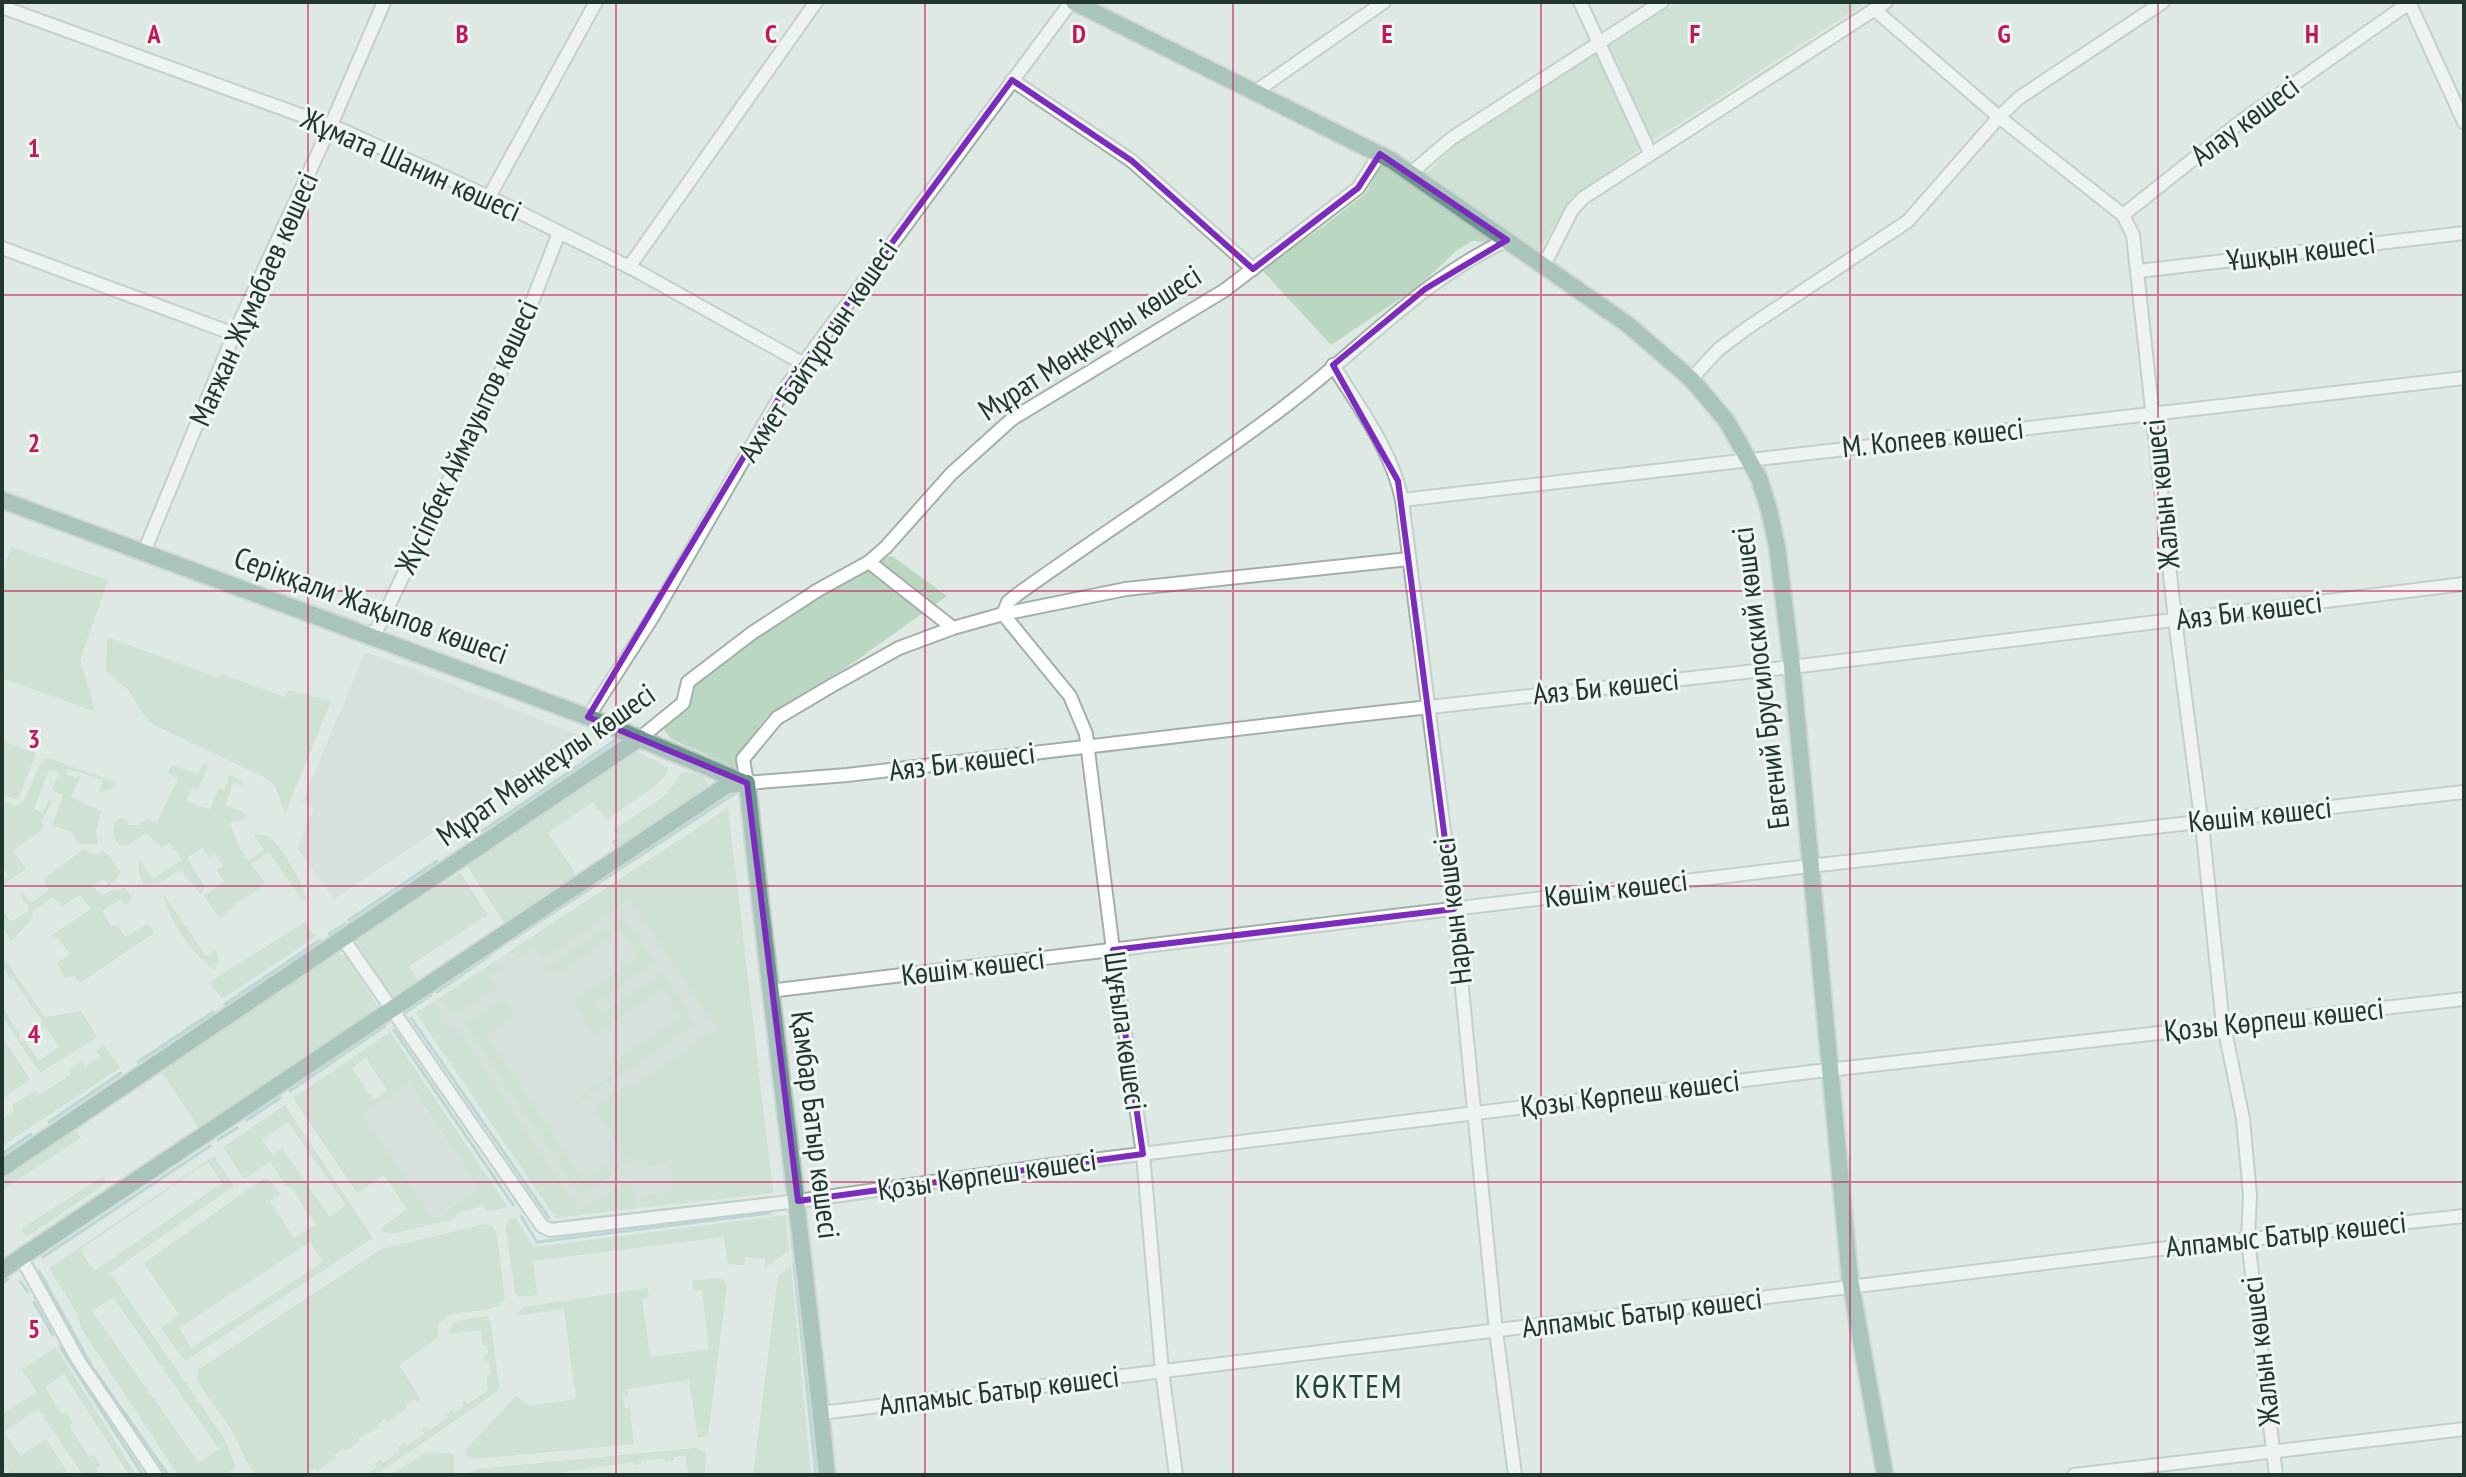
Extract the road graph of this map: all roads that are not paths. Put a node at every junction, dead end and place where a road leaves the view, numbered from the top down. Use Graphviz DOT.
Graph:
graph roads {
  1 [pos="384,2"];
  2 [pos="596,2"];
  3 [pos="816,2"];
  4 [pos="1072,2"];
  5 [pos="1384,2"];
  6 [pos="1580,2"];
  7 [pos="1662,2"];
  8 [pos="2163,2"];
  9 [pos="2409,3"];
  10 [pos="1881,6"];
  11 [pos="2,7"];
  12 [pos="1600,42"];
  13 [pos="1012,80"];
  14 [pos="1255,92"];
  15 [pos="1999,117"];
  16 [pos="2464,122"];
  17 [pos="331,125"];
  18 [pos="1650,153"];
  19 [pos="1380,154"];
  20 [pos="1411,173"];
  21 [pos="489,197"];
  22 [pos="2123,215"];
  23 [pos="559,233"];
  24 [pos="2464,233"];
  25 [pos="1507,240"];
  26 [pos="2,248"];
  27 [pos="1544,265"];
  28 [pos="629,267"];
  29 [pos="1253,269"];
  30 [pos="2139,271"];
  31 [pos="234,334"];
  32 [pos="802,363"];
  33 [pos="1333,365"];
  34 [pos="2464,378"];
  35 [pos="1691,379"];
  36 [pos="2154,414"];
  37 [pos="1749,459"];
  38 [pos="2,500"];
  39 [pos="1402,500"];
  40 [pos="144,552"];
  41 [pos="1409,559"];
  42 [pos="869,562"];
  43 [pos="2464,584"];
  44 [pos="1003,614"];
  45 [pos="2175,620"];
  46 [pos="953,628"];
  47 [pos="367,634"];
  48 [pos="1792,667"];
  49 [pos="1427,707"];
  50 [pos="588,717"];
  51 [pos="640,738"];
  52 [pos="1089,746"];
  53 [pos="718,771"];
  54 [pos="747,783"];
  55 [pos="2464,792"];
  56 [pos="715,793"];
  57 [pos="2201,820"];
  58 [pos="1810,866"];
  59 [pos="1454,909"];
  60 [pos="336,945"];
  61 [pos="1113,950"];
  62 [pos="769,991"];
  63 [pos="2464,999"];
  64 [pos="391,1009"];
  65 [pos="2223,1026"];
  66 [pos="1831,1070"];
  67 [pos="1476,1113"];
  68 [pos="1143,1154"];
  69 [pos="2,1168"];
  70 [pos="798,1201"];
  71 [pos="2464,1216"];
  72 [pos="2248,1240"];
  73 [pos="21,1257"];
  74 [pos="2,1270"];
  75 [pos="1851,1287"];
  76 [pos="1496,1331"];
  77 [pos="1162,1371"];
  78 [pos="821,1413"];
  79 [pos="2464,1429"];
  80 [pos="2273,1451"];
  81 [pos="156,1475"];
  82 [pos="827,1475"];
  83 [pos="1176,1475"];
  84 [pos="1515,1475"];
  85 [pos="1885,1475"];
  86 [pos="2074,1475"];
  87 [pos="2276,1475"];
  1 -- 17 [label="street, Мағжан Жұмабаев көшесі"];
  2 -- 21 [label="street"];
  3 -- 28 [label="street"];
  4 -- 13 [label="street, Ахмет Байтұрсын көшесі"];
  4 -- 14 [label="main road, Евгений Брусилоский көшесі"];
  5 -- 14 [label="street"];
  6 -- 12 [label="street"];
  7 -- 12 [label="street"];
  8 -- 15 [label="street"];
  9 -- 16 [label="street"];
  9 -- 22 [label="street, Алау көшесі"];
  10 -- 15 [label="street"];
  10 -- 18 [label="street"];
  11 -- 17 [label="street, Жұмата Шанин көшесі"];
  12 -- 18 [label="street"];
  12 -- 20 [label="street"];
  13 -- 29 [label="street"];
  13 -- 32 [label="street, Ахмет Байтұрсын көшесі"];
  14 -- 19 [label="main road, Евгений Брусилоский көшесі"];
  15 -- 22 [label="street"];
  15 -- 35 [label="street"];
  17 -- 21 [label="street, Жұмата Шанин көшесі"];
  17 -- 31 [label="street, Мағжан Жұмабаев көшесі"];
  18 -- 27 [label="street"];
  19 -- 20 [label="main road, Евгений Брусилоский көшесі"];
  19 -- 29 [label="street, Мұрат Мөңкеұлы көшесі"];
  20 -- 25 [label="main road, Евгений Брусилоский көшесі"];
  21 -- 23 [label="street, Жұмата Шанин көшесі"];
  22 -- 30 [label="street, Жалын көшесі"];
  23 -- 28 [label="street, Жұмата Шанин көшесі"];
  23 -- 47 [label="street, Жүсіпбек Аймауытов көшесі"];
  24 -- 30 [label="street, Ұшқын көшесі"];
  25 -- 27 [label="main road, Евгений Брусилоский көшесі"];
  25 -- 33 [label="street"];
  26 -- 31 [label="street"];
  27 -- 35 [label="main road, Евгений Брусилоский көшесі"];
  28 -- 32 [label="street, Жұмата Шанин көшесі"];
  29 -- 42 [label="street, Мұрат Мөңкеұлы көшесі"];
  30 -- 36 [label="street, Жалын көшесі"];
  31 -- 40 [label="street, Мағжан Жұмабаев көшесі"];
  32 -- 50 [label="street, Ахмет Байтұрсын көшесі"];
  33 -- 39 [label="street, Нарын көшесі"];
  33 -- 44 [label="street"];
  34 -- 36 [label="street, М. Копеев көшесі"];
  35 -- 37 [label="main road, Евгений Брусилоский көшесі"];
  36 -- 37 [label="street, М. Копеев көшесі"];
  36 -- 45 [label="street, Жалын көшесі"];
  37 -- 39 [label="street, М. Копеев көшесі"];
  37 -- 48 [label="main road, Евгений Брусилоский көшесі"];
  38 -- 40 [label="main road, Серікқали Жақыпов көшесі"];
  39 -- 41 [label="street, Нарын көшесі"];
  40 -- 47 [label="main road, Серікқали Жақыпов көшесі"];
  41 -- 44 [label="street"];
  41 -- 49 [label="street, Нарын көшесі"];
  42 -- 46 [label="street"];
  42 -- 51 [label="street, Мұрат Мөңкеұлы көшесі"];
  43 -- 45 [label="street, Аяз Би көшесі"];
  44 -- 46 [label="street"];
  44 -- 52 [label="street, Шұғыла көшесі"];
  45 -- 48 [label="street, Аяз Би көшесі"];
  45 -- 57 [label="street, Жалын көшесі"];
  46 -- 54 [label="street"];
  47 -- 50 [label="main road, Серікқали Жақыпов көшесі"];
  48 -- 49 [label="street, Аяз Би көшесі"];
  48 -- 58 [label="main road, Евгений Брусилоский көшесі"];
  49 -- 52 [label="street, Аяз Би көшесі"];
  49 -- 59 [label="street, Нарын көшесі"];
  50 -- 51 [label="main road, Серікқали Жақыпов көшесі"];
  51 -- 53 [label="main road, Серікқали Жақыпов көшесі"];
  51 -- 60 [label="main road, Мұрат Мөңкеұлы көшесі"];
  52 -- 54 [label="street, Аяз Би көшесі"];
  52 -- 61 [label="street, Шұғыла көшесі"];
  53 -- 54 [label="main road, Серікқали Жақыпов көшесі"];
  53 -- 56 [label="main road"];
  54 -- 56 [label="main road"];
  54 -- 62 [label="main road, Қамбар Батыр көшесі"];
  55 -- 57 [label="street, Көшім көшесі"];
  56 -- 64 [label="main road"];
  57 -- 58 [label="street, Көшім көшесі"];
  57 -- 65 [label="street, Жалын көшесі"];
  58 -- 59 [label="street, Көшім көшесі"];
  58 -- 66 [label="main road, Евгений Брусилоский көшесі"];
  59 -- 61 [label="street, Көшім көшесі"];
  59 -- 67 [label="street, Нарын көшесі"];
  60 -- 64 [label="street"];
  60 -- 69 [label="main road, Мұрат Мөңкеұлы көшесі"];
  61 -- 62 [label="street, Көшім көшесі"];
  61 -- 68 [label="street, Шұғыла көшесі"];
  62 -- 70 [label="main road, Қамбар Батыр көшесі"];
  63 -- 65 [label="street, Қозы Көрпеш көшесі"];
  64 -- 70 [label="street, Қозы Көрпеш көшесі"];
  64 -- 73 [label="main road"];
  65 -- 66 [label="street, Қозы Көрпеш көшесі"];
  65 -- 72 [label="street, Жалын көшесі"];
  66 -- 67 [label="street, Қозы Көрпеш көшесі"];
  66 -- 75 [label="main road, Евгений Брусилоский көшесі"];
  67 -- 68 [label="street, Қозы Көрпеш көшесі"];
  67 -- 76 [label="street, Нарын көшесі"];
  68 -- 70 [label="street, Қозы Көрпеш көшесі"];
  68 -- 77 [label="street, Шұғыла көшесі"];
  70 -- 78 [label="main road, Қамбар Батыр көшесі"];
  71 -- 72 [label="street, Алпамыс Батыр көшесі"];
  72 -- 75 [label="street, Алпамыс Батыр көшесі"];
  72 -- 80 [label="street, Жалын көшесі"];
  73 -- 74 [label="main road"];
  73 -- 81 [label="street"];
  75 -- 76 [label="street, Алпамыс Батыр көшесі"];
  75 -- 85 [label="main road, Евгений Брусилоский көшесі"];
  76 -- 77 [label="street, Алпамыс Батыр көшесі"];
  76 -- 84 [label="street, Нарын көшесі"];
  77 -- 78 [label="street, Алпамыс Батыр көшесі"];
  77 -- 83 [label="street, Шұғыла көшесі"];
  78 -- 82 [label="main road, Қамбар Батыр көшесі"];
  79 -- 80 [label="street"];
  80 -- 86 [label="street"];
  80 -- 87 [label="street, Жалын көшесі"];
}
